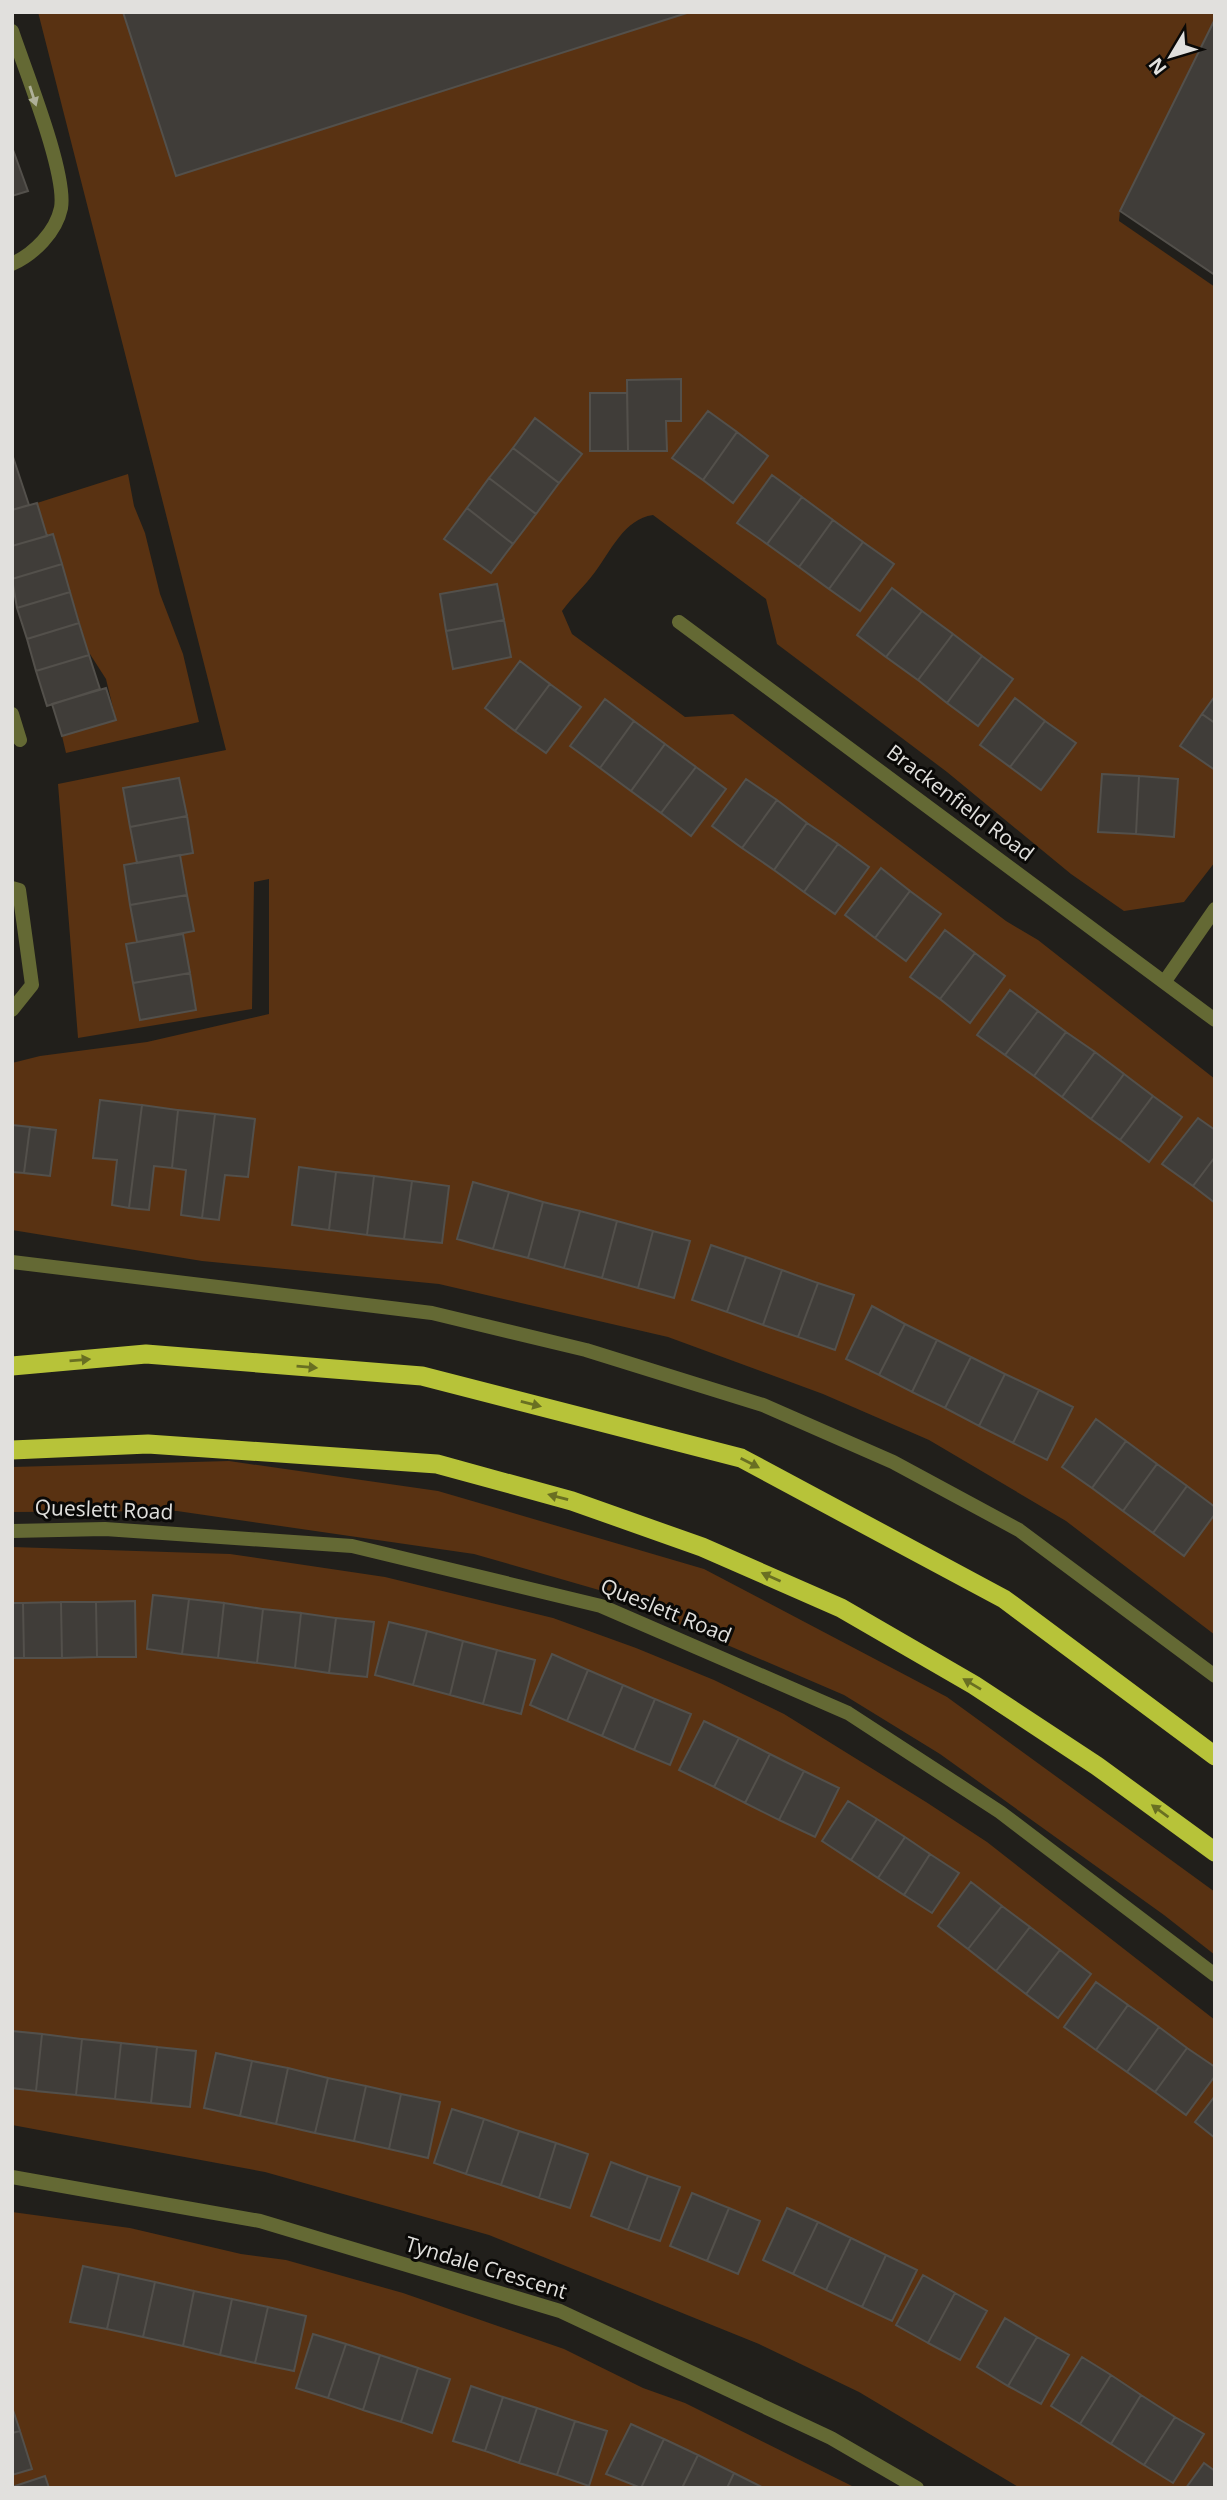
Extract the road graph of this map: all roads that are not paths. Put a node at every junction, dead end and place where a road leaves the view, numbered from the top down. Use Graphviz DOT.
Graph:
graph roads {
  1 [pos="12,31"];
  2 [pos="12,264"];
  3 [pos="679,622"];
  4 [pos="12,714"];
  5 [pos="20,740"];
  6 [pos="12,888"];
  7 [pos="1215,909"];
  8 [pos="1165,981"];
  9 [pos="12,1010"];
  10 [pos="1215,1020"];
  11 [pos="12,1262"];
  12 [pos="12,1366"];
  13 [pos="12,1450"];
  14 [pos="12,1531"];
  15 [pos="1215,1676"];
  16 [pos="1215,1756"];
  17 [pos="1215,1852"];
  18 [pos="1215,1975"];
  19 [pos="12,2177"];
  20 [pos="917,2488"];
  1 -- 2 [label="street, one-way"];
  3 -- 8 [label="street, Brackenfield Road"];
  4 -- 5 [label="street"];
  6 -- 9 [label="street"];
  7 -- 8 [label="street"];
  8 -- 10 [label="street, Brackenfield Road"];
  11 -- 15 [label="street"];
  12 -- 16 [label="highway, one-way"];
  17 -- 13 [label="highway, one-way"];
  14 -- 18 [label="street, Queslett Road"];
  19 -- 20 [label="street, Tyndale Crescent"];
}
